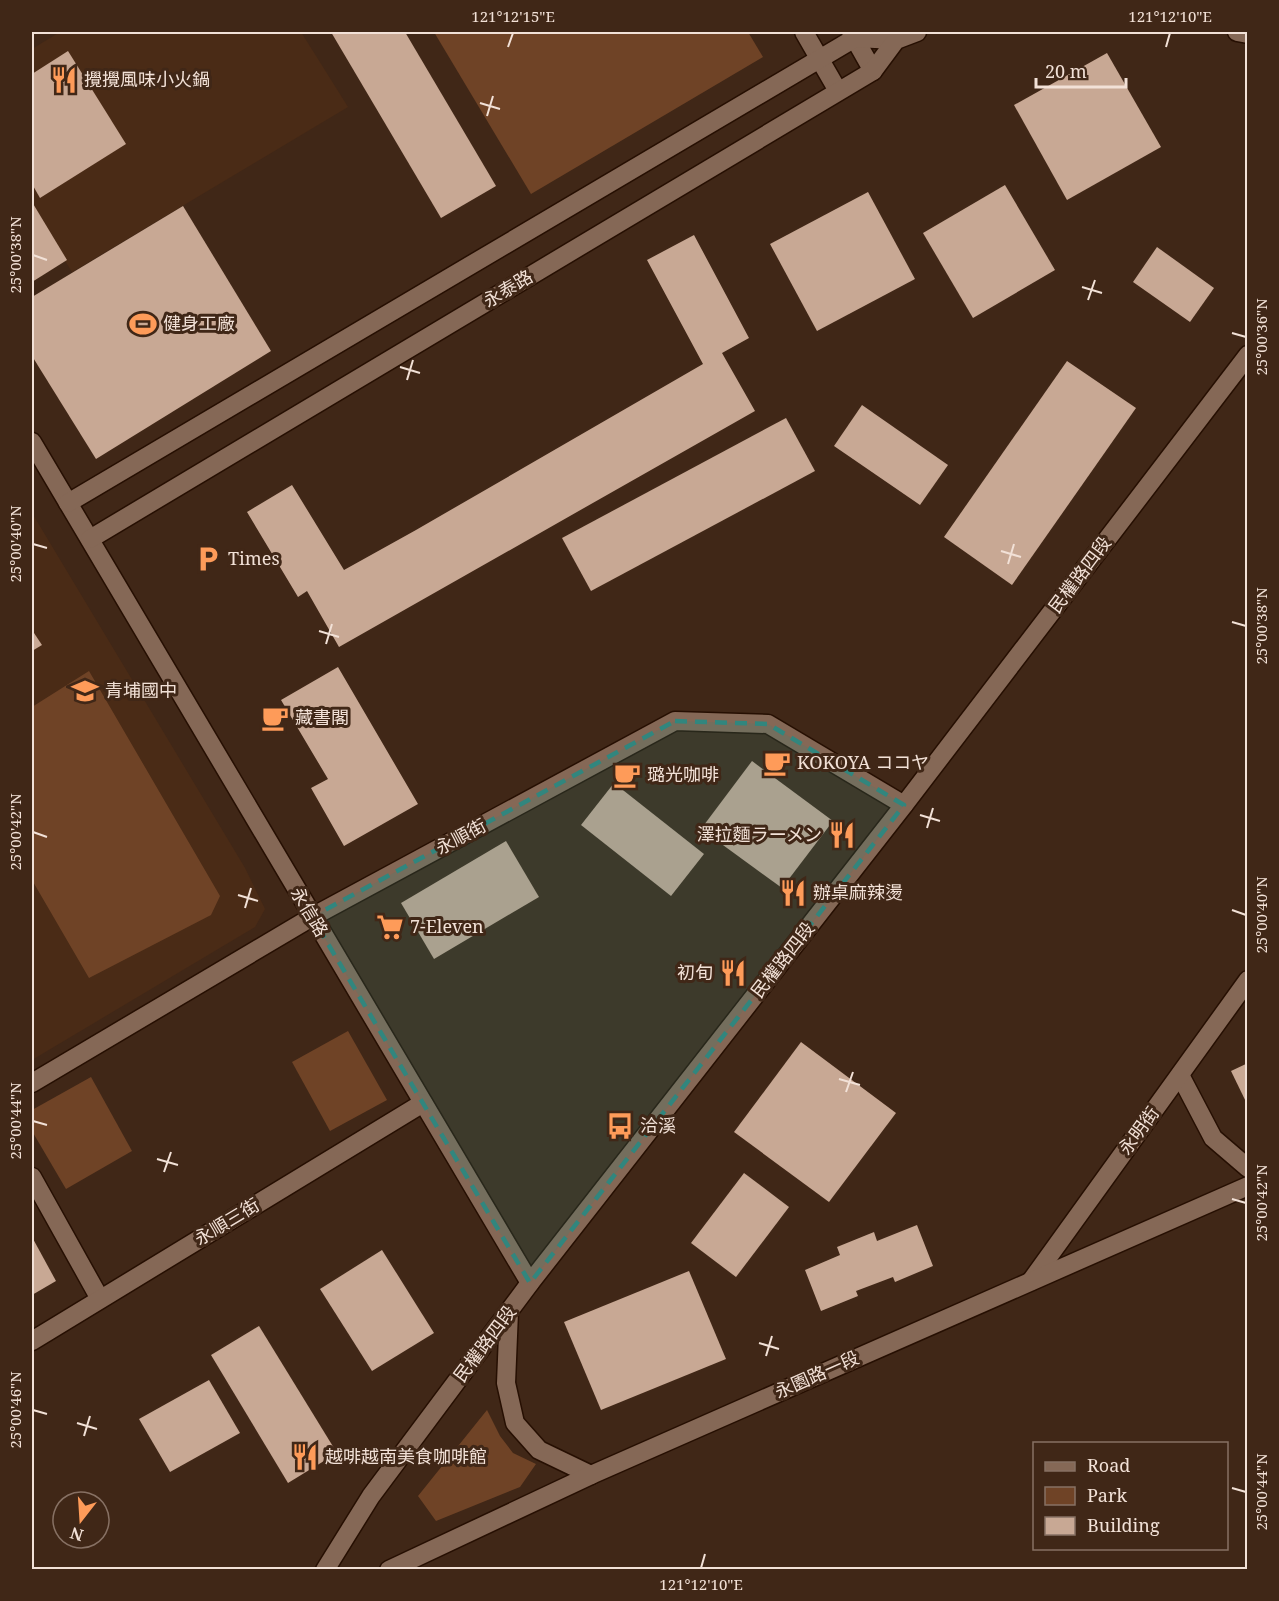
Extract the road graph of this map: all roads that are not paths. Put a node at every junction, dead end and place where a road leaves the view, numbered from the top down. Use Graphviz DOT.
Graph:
graph roads {
  1 [pos="804,32"];
  2 [pos="917,32"];
  3 [pos="1237,32"];
  4 [pos="1248,34"];
  5 [pos="853,35"];
  6 [pos="896,40"];
  7 [pos="820,59"];
  8 [pos="873,71"];
  9 [pos="838,91"];
  10 [pos="1248,355"];
  11 [pos="32,442"];
  12 [pos="68,503"];
  13 [pos="90,539"];
  14 [pos="904,805"];
  15 [pos="312,916"];
  16 [pos="1248,981"];
  17 [pos="1180,1075"];
  18 [pos="32,1083"];
  19 [pos="423,1103"];
  20 [pos="1248,1168"];
  21 [pos="32,1177"];
  22 [pos="1248,1186"];
  23 [pos="1031,1281"];
  24 [pos="530,1283"];
  25 [pos="100,1299"];
  26 [pos="509,1312"];
  27 [pos="32,1341"];
  28 [pos="591,1475"];
  29 [pos="325,1569"];
  30 [pos="389,1569"];
  1 -- 7 [label="street"];
  2 -- 6 [label="street"];
  3 -- 4 [label="street"];
  5 -- 6 [label="street"];
  5 -- 7 [label="street"];
  5 -- 8 [label="street"];
  6 -- 8 [label="street, 永泰路"];
  7 -- 9 [label="street"];
  7 -- 12 [label="street"];
  8 -- 9 [label="street, 永泰路"];
  9 -- 13 [label="street, 永泰路"];
  10 -- 14 [label="street, 民權路四段"];
  11 -- 12 [label="street"];
  12 -- 13 [label="street, 永信路"];
  13 -- 15 [label="street, 永信路"];
  14 -- 15 [label="street, 永順街"];
  14 -- 24 [label="street, 民權路四段"];
  15 -- 18 [label="street, 永順街"];
  15 -- 19 [label="street, 永信路"];
  16 -- 17 [label="street, 永明街"];
  17 -- 20 [label="street"];
  17 -- 23 [label="street, 永明街"];
  19 -- 24 [label="street, 永信路"];
  19 -- 25 [label="street, 永順三街"];
  21 -- 25 [label="street"];
  22 -- 23 [label="street, 永園路一段"];
  23 -- 28 [label="street, 永園路一段"];
  24 -- 26 [label="street, 民權路四段"];
  25 -- 27 [label="street, 永順三街"];
  26 -- 28 [label="street"];
  26 -- 29 [label="street, 民權路四段"];
  28 -- 30 [label="street, 永園路一段"];
}
